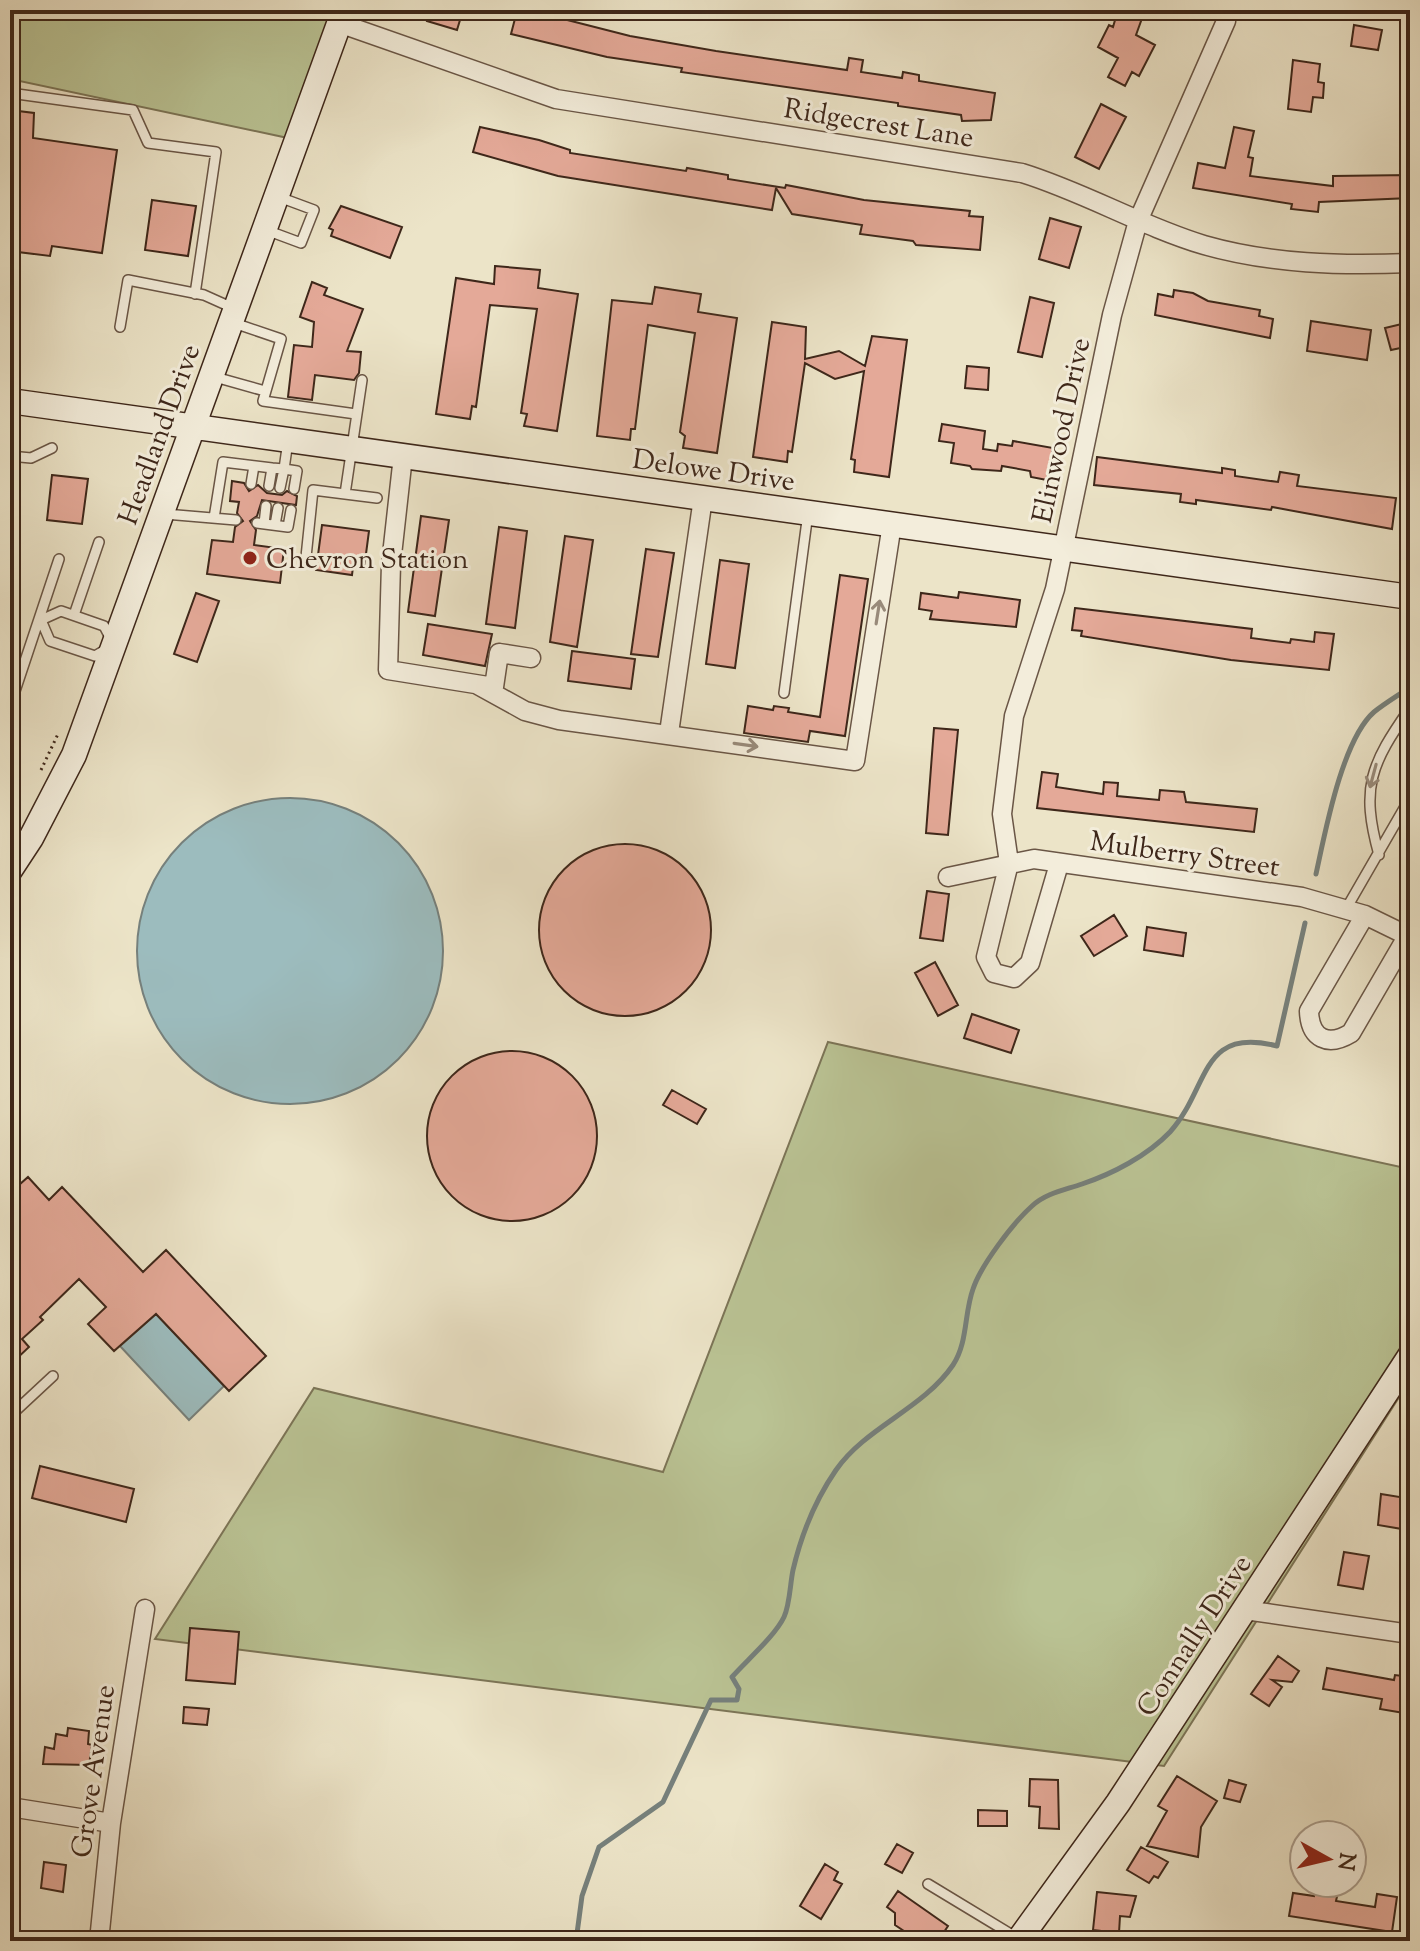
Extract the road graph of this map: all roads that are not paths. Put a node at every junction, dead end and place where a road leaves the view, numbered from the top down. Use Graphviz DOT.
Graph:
graph roads {
  1 [pos="341,16"];
  2 [pos="1226,21"];
  3 [pos="10,93"];
  4 [pos="276,196"];
  5 [pos="1138,221"];
  6 [pos="265,229"];
  7 [pos="1410,263"];
  8 [pos="195,294"];
  9 [pos="233,316"];
  10 [pos="120,327"];
  11 [pos="212,376"];
  12 [pos="362,380"];
  13 [pos="265,391"];
  14 [pos="10,401"];
  15 [pos="356,414"];
  16 [pos="193,427"];
  17 [pos="288,441"];
  18 [pos="52,448"];
  19 [pos="351,449"];
  20 [pos="10,456"];
  21 [pos="403,456"];
  22 [pos="254,466"];
  23 [pos="272,468"];
  24 [pos="284,469"];
  25 [pos="251,484"];
  26 [pos="269,486"];
  27 [pos="280,488"];
  28 [pos="294,489"];
  29 [pos="345,494"];
  30 [pos="377,498"];
  31 [pos="703,498"];
  32 [pos="266,506"];
  33 [pos="278,508"];
  34 [pos="291,510"];
  35 [pos="162,513"];
  36 [pos="808,513"];
  37 [pos="214,518"];
  38 [pos="236,520"];
  39 [pos="892,524"];
  40 [pos="275,525"];
  41 [pos="99,542"];
  42 [pos="1064,548"];
  43 [pos="306,557"];
  44 [pos="59,559"];
  45 [pos="1410,597"];
  46 [pos="74,615"];
  47 [pos="41,620"];
  48 [pos="114,645"];
  49 [pos="531,658"];
  50 [pos="478,685"];
  51 [pos="784,693"];
  52 [pos="10,706"];
  53 [pos="1410,708"];
  54 [pos="669,733"];
  55 [pos="1410,798"];
  56 [pos="1379,855"];
  57 [pos="1009,863"];
  58 [pos="1059,864"];
  59 [pos="10,870"];
  60 [pos="948,877"];
  61 [pos="1346,909"];
  62 [pos="1365,915"];
  63 [pos="1409,936"];
  64 [pos="1410,1356"];
  65 [pos="53,1376"];
  66 [pos="10,1416"];
  67 [pos="145,1609"];
  68 [pos="1245,1610"];
  69 [pos="1410,1634"];
  70 [pos="10,1807"];
  71 [pos="111,1823"];
  72 [pos="928,1884"];
  73 [pos="1018,1940"];
  74 [pos="99,1941"];
  1 -- 4 [label="street, Headland Drive"];
  1 -- 5 [label="street, Ridgecrest Lane"];
  2 -- 5 [label="street, Elinwood Drive"];
  3 -- 8 [label="lane"];
  4 -- 6 [label="street, Headland Drive"];
  4 -- 6 [label="lane"];
  5 -- 7 [label="street, Ridgecrest Lane"];
  5 -- 42 [label="street, Elinwood Drive"];
  6 -- 9 [label="street, Headland Drive"];
  8 -- 9 [label="lane"];
  8 -- 10 [label="lane"];
  9 -- 11 [label="street, Headland Drive"];
  9 -- 13 [label="lane"];
  11 -- 13 [label="lane"];
  11 -- 16 [label="street, Headland Drive"];
  12 -- 15 [label="lane"];
  13 -- 15 [label="lane"];
  14 -- 16 [label="street, Delowe Drive"];
  15 -- 19 [label="lane"];
  16 -- 17 [label="street, Delowe Drive"];
  16 -- 35 [label="street, Headland Drive"];
  17 -- 19 [label="street, Delowe Drive"];
  17 -- 24 [label="lane"];
  18 -- 20 [label="lane"];
  19 -- 21 [label="street, Delowe Drive"];
  19 -- 29 [label="lane"];
  21 -- 31 [label="street, Delowe Drive"];
  21 -- 50 [label="street"];
  22 -- 23 [label="lane"];
  22 -- 25 [label="lane"];
  22 -- 37 [label="lane"];
  23 -- 24 [label="lane"];
  23 -- 26 [label="lane"];
  24 -- 27 [label="lane"];
  24 -- 28 [label="lane"];
  29 -- 30 [label="lane"];
  29 -- 43 [label="lane"];
  31 -- 36 [label="street, Delowe Drive"];
  31 -- 54 [label="street"];
  32 -- 40 [label="lane"];
  33 -- 40 [label="lane"];
  34 -- 40 [label="lane"];
  35 -- 37 [label="lane"];
  35 -- 48 [label="street, Headland Drive"];
  36 -- 39 [label="street, Delowe Drive"];
  36 -- 51 [label="lane"];
  37 -- 38 [label="lane"];
  39 -- 42 [label="street, Delowe Drive"];
  54 -- 39 [label="street, one-way"];
  41 -- 46 [label="lane"];
  42 -- 45 [label="street, Delowe Drive"];
  42 -- 57 [label="street, Elinwood Drive"];
  44 -- 47 [label="lane"];
  46 -- 47 [label="lane"];
  46 -- 48 [label="lane"];
  47 -- 48 [label="lane"];
  47 -- 52 [label="lane"];
  48 -- 59 [label="street, Headland Drive"];
  49 -- 50 [label="street"];
  50 -- 54 [label="street"];
  53 -- 56 [label="lane, one-way"];
  55 -- 56 [label="lane"];
  56 -- 61 [label="lane"];
  57 -- 58 [label="street, Mulberry Street"];
  57 -- 58 [label="street"];
  57 -- 60 [label="street, Mulberry Street"];
  58 -- 61 [label="street, Mulberry Street"];
  61 -- 62 [label="street, Mulberry Street"];
  62 -- 63 [label="street, Mulberry Street"];
  62 -- 63 [label="street"];
  64 -- 68 [label="street, Connally Drive"];
  65 -- 66 [label="lane"];
  67 -- 71 [label="street, Grove Avenue"];
  68 -- 69 [label="street"];
  68 -- 73 [label="street, Connally Drive"];
  70 -- 71 [label="street"];
  71 -- 74 [label="street, Grove Avenue"];
  72 -- 73 [label="lane"];
}
